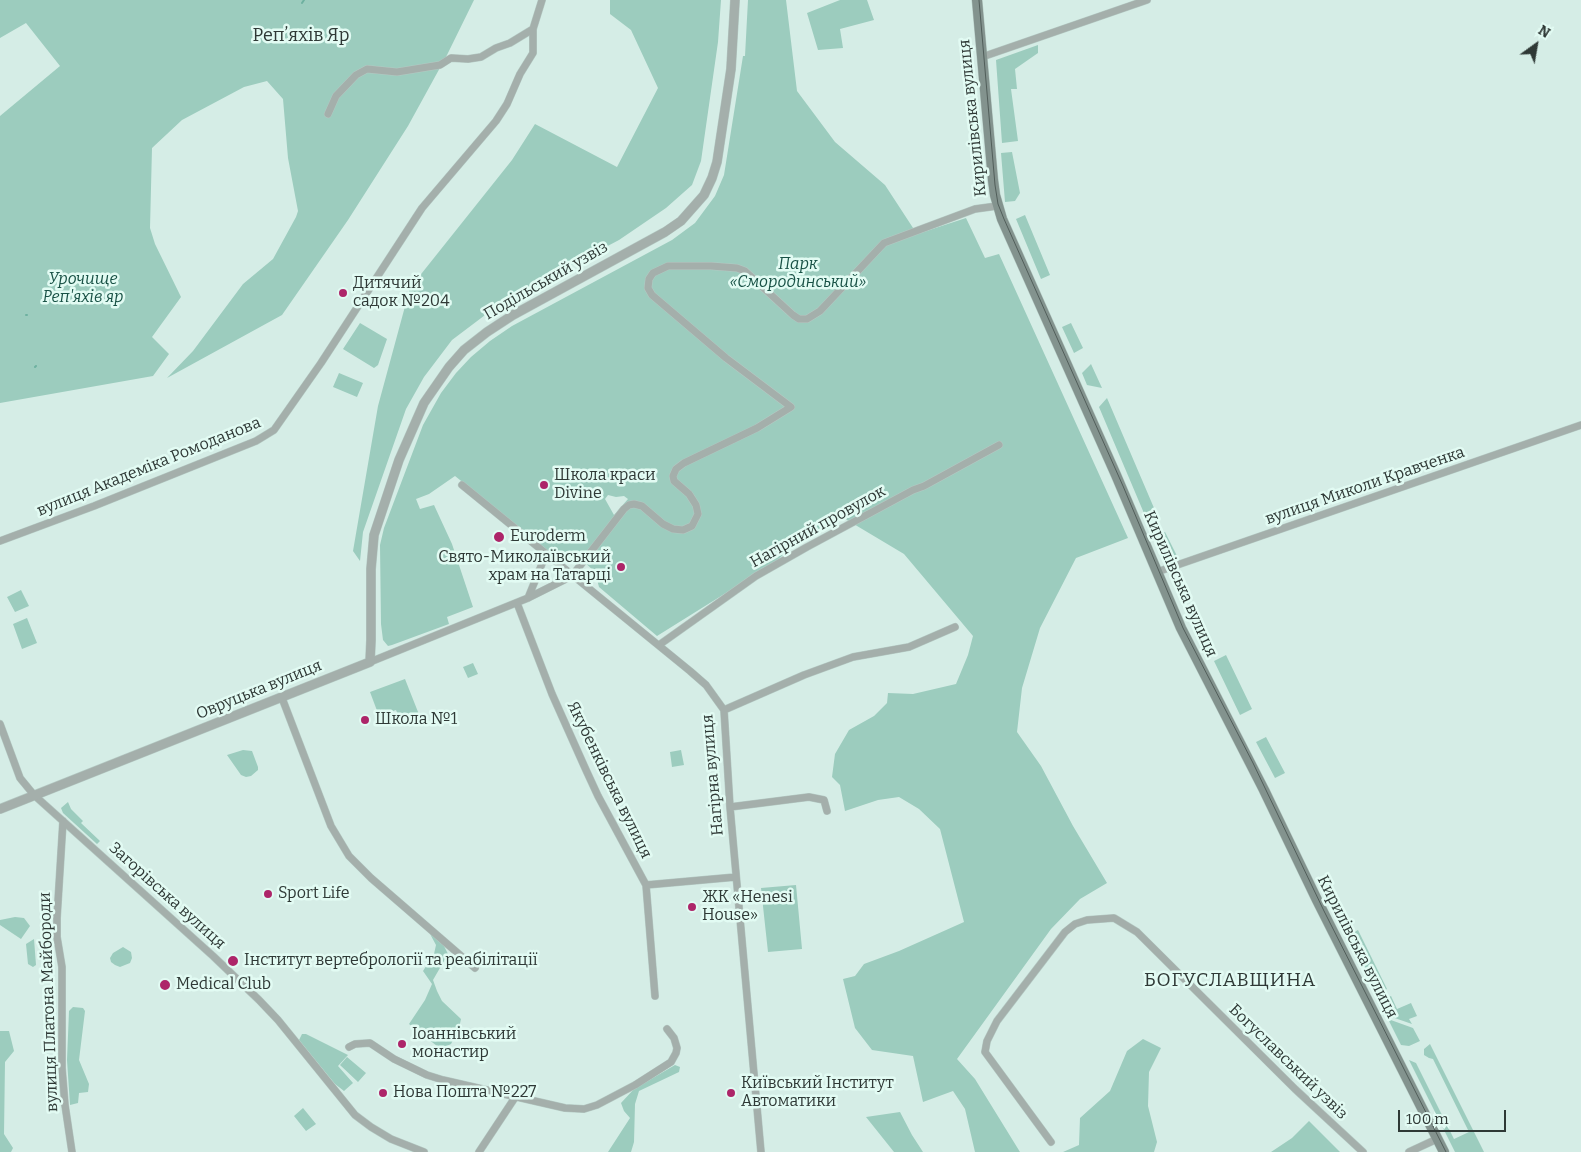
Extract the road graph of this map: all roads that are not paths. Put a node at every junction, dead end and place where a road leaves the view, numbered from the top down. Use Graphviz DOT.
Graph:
graph roads {
  1 [pos="542,0"];
  2 [pos="734,0"];
  3 [pos="978,0"];
  4 [pos="1147,0"];
  5 [pos="534,29"];
  6 [pos="982,57"];
  7 [pos="328,114"];
  8 [pos="997,206"];
  9 [pos="1581,425"];
  10 [pos="999,445"];
  11 [pos="462,485"];
  12 [pos="0,541"];
  13 [pos="546,554"];
  14 [pos="1158,572"];
  15 [pos="572,576"];
  16 [pos="528,598"];
  17 [pos="517,603"];
  18 [pos="955,627"];
  19 [pos="659,646"];
  20 [pos="370,662"];
  21 [pos="282,698"];
  22 [pos="724,710"];
  23 [pos="0,724"];
  24 [pos="34,795"];
  25 [pos="730,806"];
  26 [pos="0,809"];
  27 [pos="827,811"];
  28 [pos="63,821"];
  29 [pos="736,877"];
  30 [pos="646,885"];
  31 [pos="475,968"];
  32 [pos="655,996"];
  33 [pos="667,1029"];
  34 [pos="349,1047"];
  35 [pos="516,1096"];
  36 [pos="1437,1139"];
  37 [pos="1051,1142"];
  38 [pos="72,1152"];
  39 [pos="424,1152"];
  40 [pos="479,1152"];
  41 [pos="761,1152"];
  42 [pos="1363,1152"];
  43 [pos="1409,1152"];
  44 [pos="1444,1152"];
  1 -- 5 [label="street, вулиця Академіка Ромоданова"];
  2 -- 20 [label="street, Подільський узвіз"];
  3 -- 6 [label="main road, Кирилівська вулиця"];
  4 -- 6 [label="street"];
  5 -- 7 [label="street"];
  5 -- 12 [label="street, вулиця Академіка Ромоданова"];
  6 -- 8 [label="main road, Кирилівська вулиця"];
  8 -- 14 [label="main road, Кирилівська вулиця"];
  8 -- 15 [label="street"];
  9 -- 14 [label="street, вулиця Миколи Кравченка"];
  10 -- 19 [label="street, Нагірний провулок"];
  11 -- 13 [label="street, Нагірна вулиця"];
  13 -- 15 [label="street, Нагірна вулиця"];
  13 -- 16 [label="street"];
  14 -- 36 [label="main road, Кирилівська вулиця"];
  15 -- 16 [label="street, Овруцька вулиця"];
  15 -- 19 [label="street, Нагірна вулиця"];
  16 -- 17 [label="street, Овруцька вулиця"];
  17 -- 20 [label="street, Овруцька вулиця"];
  17 -- 30 [label="street, Якубенківська вулиця"];
  18 -- 22 [label="street"];
  19 -- 22 [label="street, Нагірна вулиця"];
  20 -- 21 [label="street, Овруцька вулиця"];
  21 -- 24 [label="street, Овруцька вулиця"];
  21 -- 31 [label="street"];
  22 -- 25 [label="street, Нагірна вулиця"];
  23 -- 24 [label="street, Загорівська вулиця"];
  24 -- 26 [label="street, Овруцька вулиця"];
  24 -- 28 [label="street, Загорівська вулиця"];
  25 -- 27 [label="street"];
  25 -- 29 [label="street, Нагірна вулиця"];
  28 -- 38 [label="street, вулиця Платона Майбороди"];
  28 -- 39 [label="street, Загорівська вулиця"];
  29 -- 30 [label="street, Якубенківська вулиця"];
  29 -- 41 [label="street, Нагірна вулиця"];
  30 -- 32 [label="street"];
  33 -- 35 [label="street"];
  34 -- 35 [label="street"];
  35 -- 40 [label="street"];
  36 -- 43 [label="street"];
  36 -- 44 [label="main road, Кирилівська вулиця"];
  37 -- 42 [label="street, Богуславський узвіз"];
}
